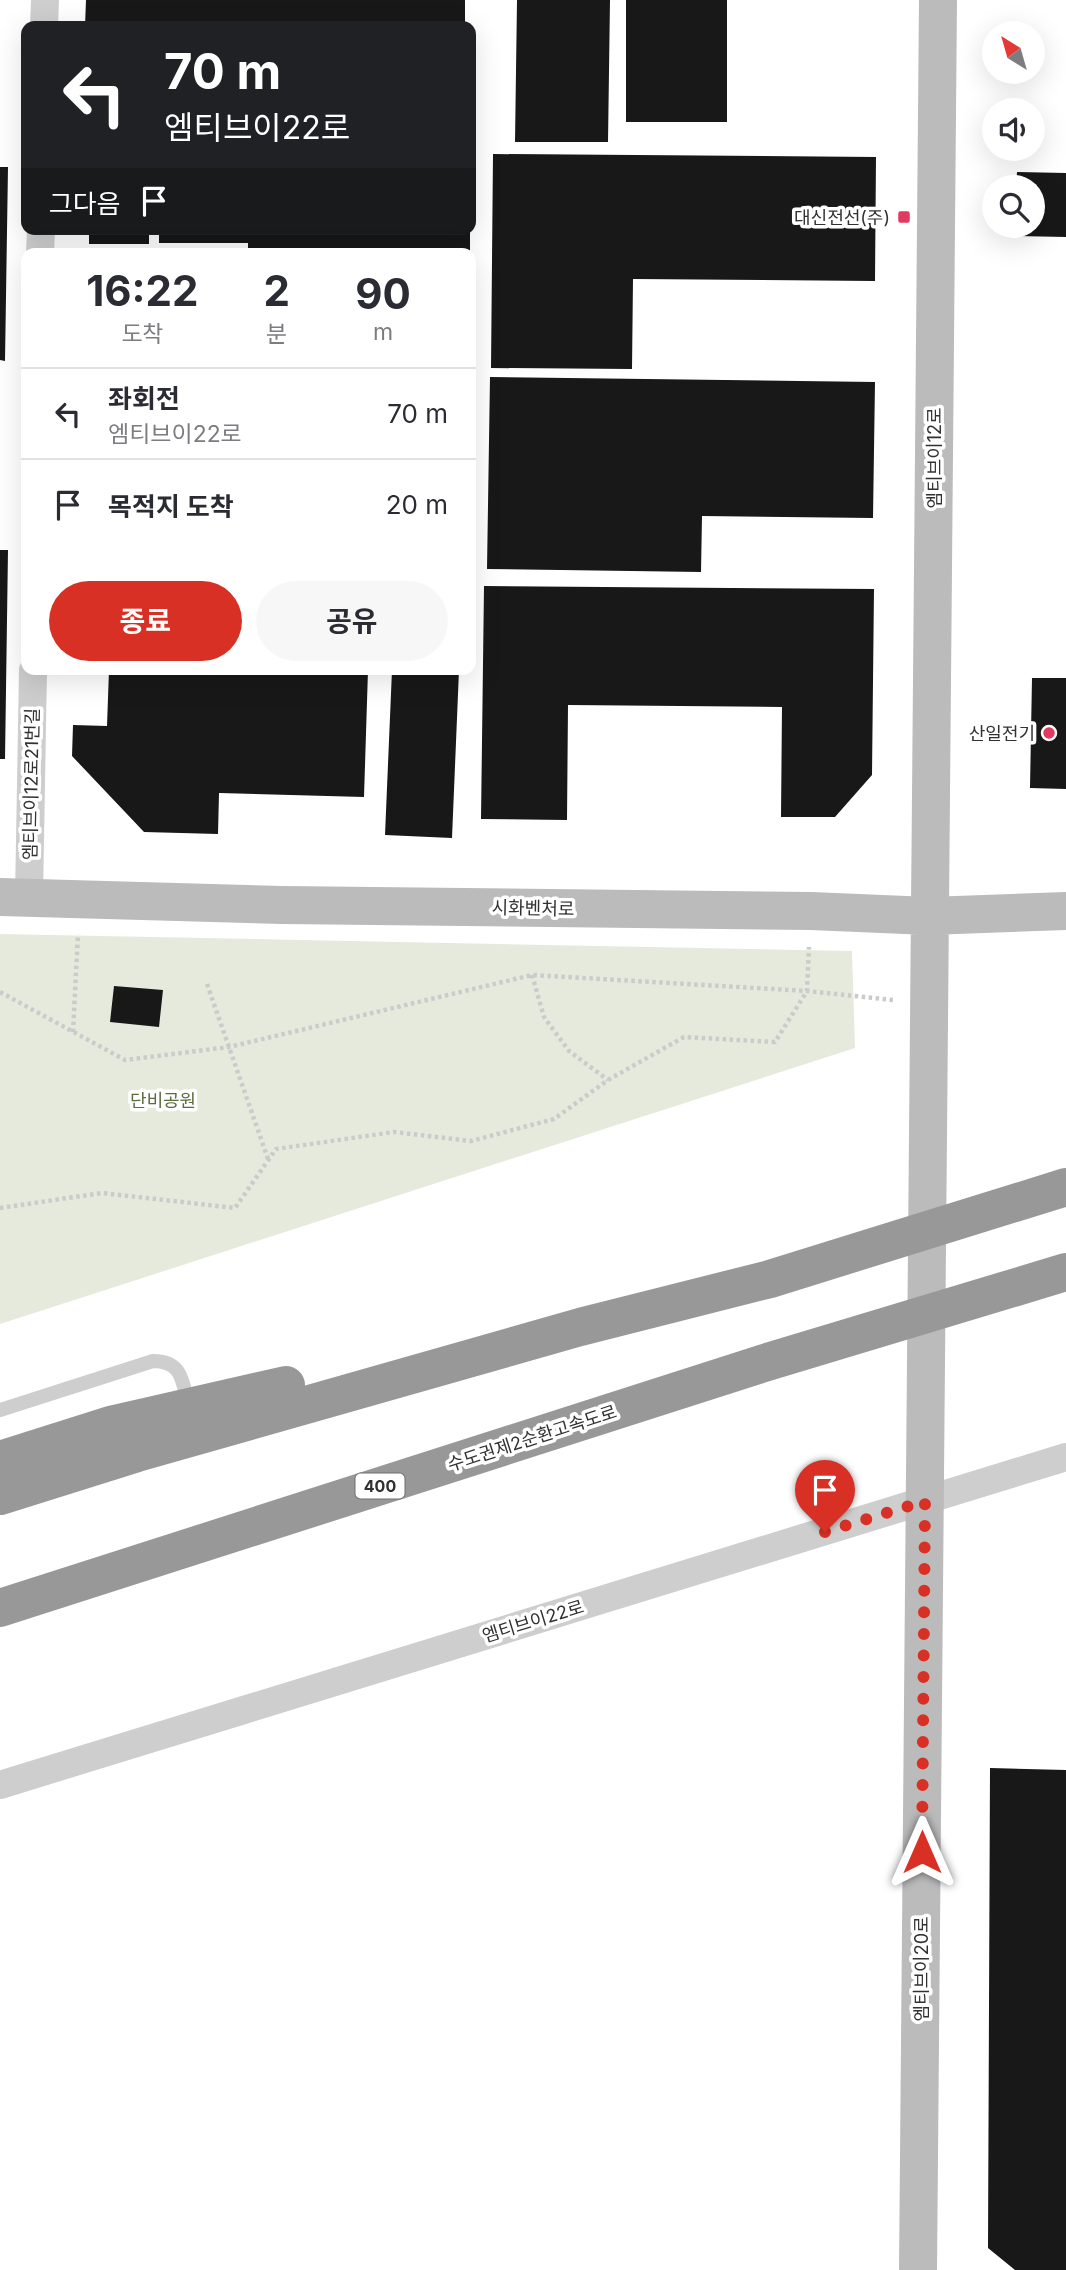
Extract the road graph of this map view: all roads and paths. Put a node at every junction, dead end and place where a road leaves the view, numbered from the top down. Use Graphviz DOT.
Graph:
graph roads {
  1 [pos="45,0"];
  2 [pos="938,0"];
  3 [pos="44,21"];
  4 [pos="33,675"];
  5 [pos="14,897"];
  6 [pos="80,898"];
  7 [pos="1066,911"];
  8 [pos="929,916"];
  9 [pos="532,975"];
  10 [pos="207,984"];
  11 [pos="807,991"];
  12 [pos="0,992"];
  13 [pos="929,1004"];
  14 [pos="73,1032"];
  15 [pos="229,1047"];
  16 [pos="608,1080"];
  17 [pos="268,1160"];
  18 [pos="1050,1192"];
  19 [pos="0,1208"];
  20 [pos="1048,1278"];
  21 [pos="580,1327"];
  22 [pos="190,1408"];
  23 [pos="0,1410"];
  24 [pos="1066,1457"];
  25 [pos="0,1460"];
  26 [pos="0,1496"];
  27 [pos="925,1501"];
  28 [pos="0,1608"];
  29 [pos="0,1785"];
  30 [pos="918,2270"];
  1 -- 3 [label="street"];
  2 -- 8 [label="street, 엠티브이12로"];
  4 -- 5 [label="street, 엠티브이12로21번길"];
  5 -- 6 [label="street, 시화벤처로"];
  6 -- 8 [label="street, 시화벤처로"];
  6 -- 14 [label="path"];
  7 -- 8 [label="street, 시화벤처로"];
  8 -- 13 [label="street, 엠티브이12로"];
  9 -- 11 [label="path"];
  9 -- 15 [label="path"];
  9 -- 16 [label="path"];
  10 -- 15 [label="path"];
  11 -- 13 [label="path"];
  11 -- 16 [label="path"];
  12 -- 14 [label="path"];
  13 -- 27 [label="street, 엠티브이20로"];
  14 -- 15 [label="path"];
  15 -- 17 [label="path"];
  16 -- 17 [label="path"];
  17 -- 19 [label="path"];
  18 -- 21 [label="highway"];
  20 -- 28 [label="highway, 수도권제2순환고속도로 / 400"];
  21 -- 22 [label="highway"];
  21 -- 26 [label="highway"];
  22 -- 23 [label="lane"];
  22 -- 25 [label="highway"];
  24 -- 27 [label="street, 엠티브이22로"];
  27 -- 29 [label="street, 엠티브이22로"];
  27 -- 30 [label="street, 엠티브이20로"];
}
